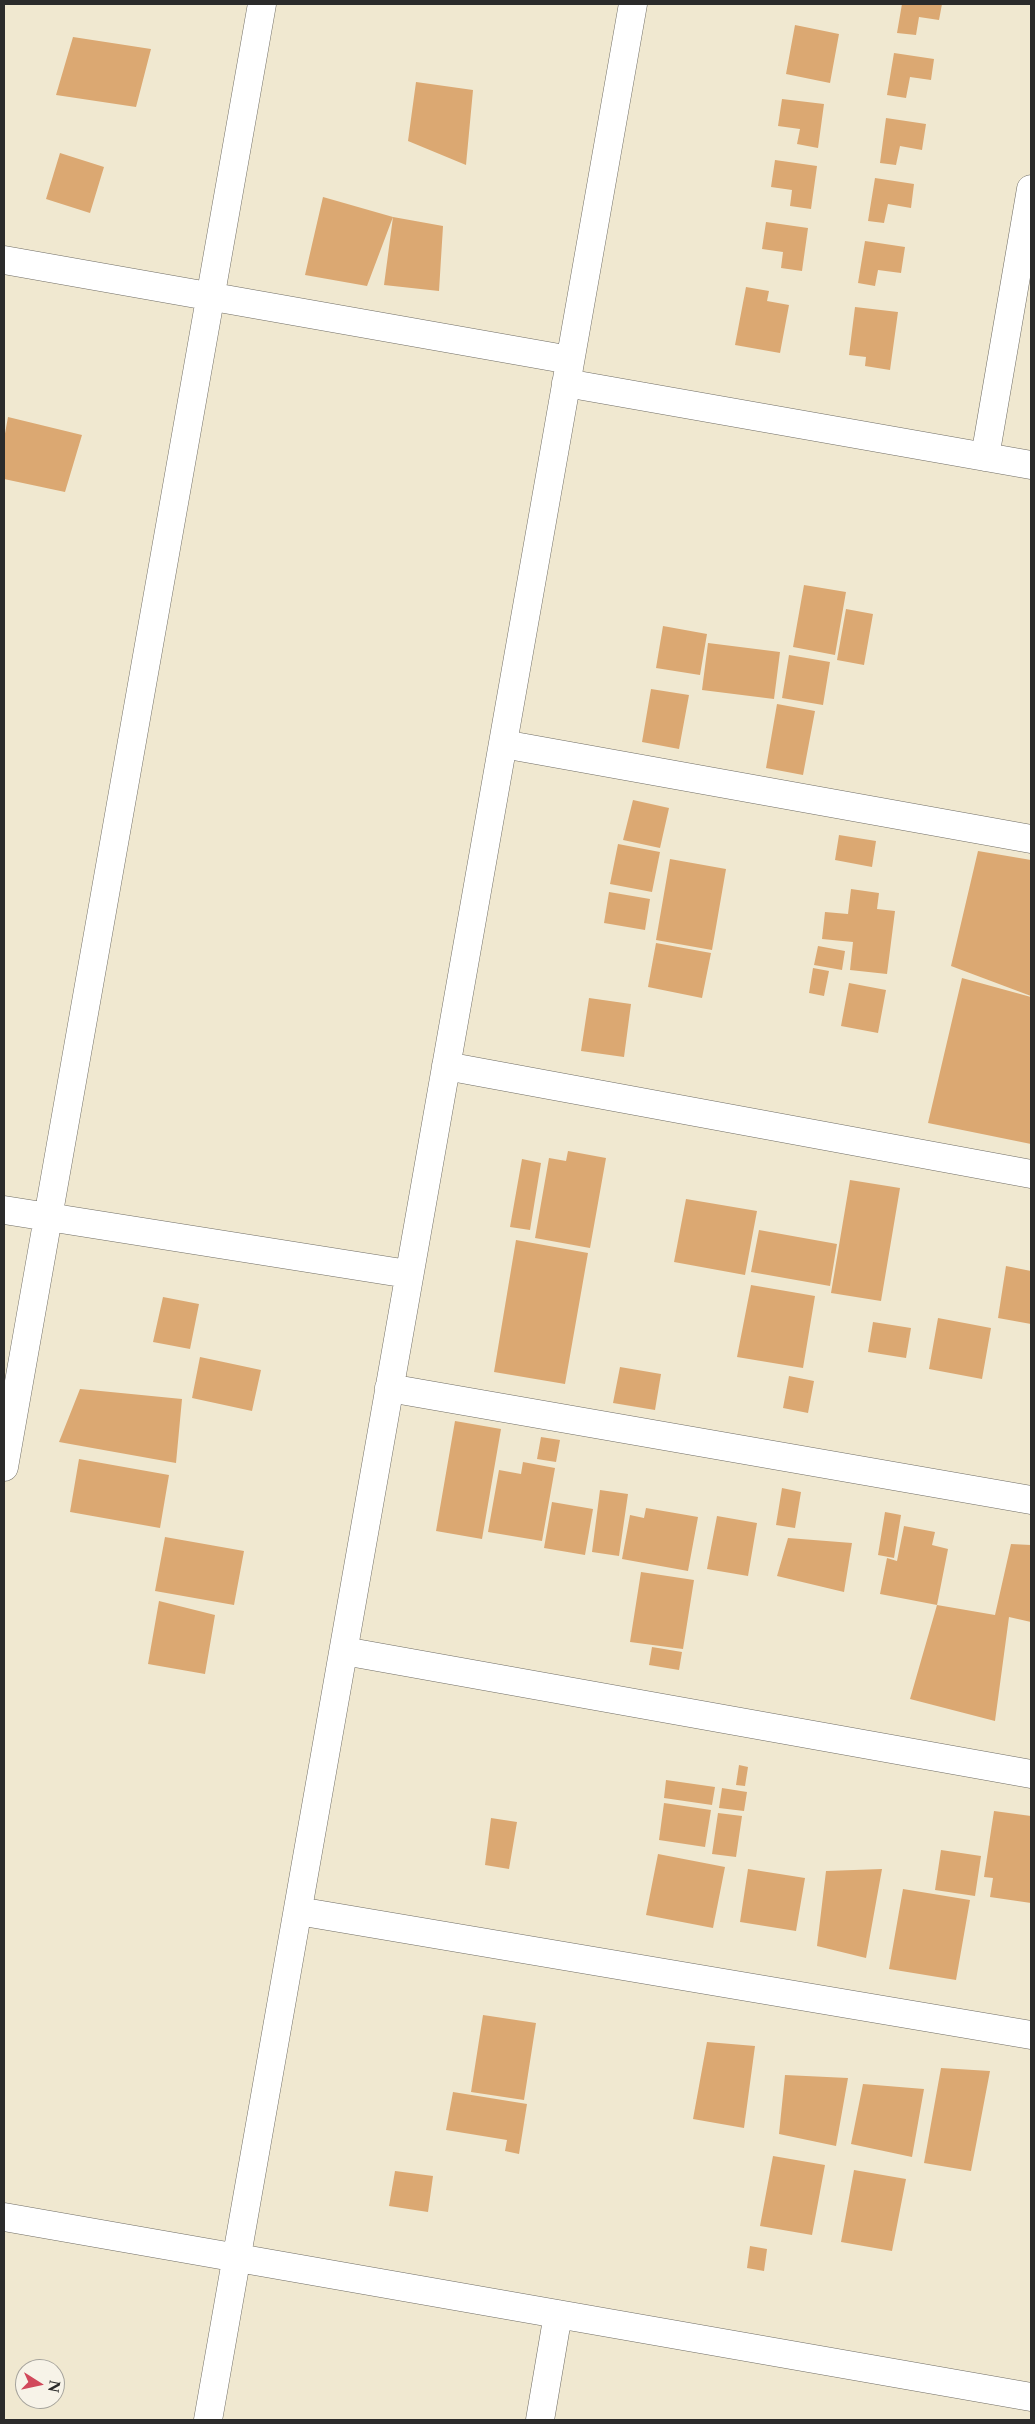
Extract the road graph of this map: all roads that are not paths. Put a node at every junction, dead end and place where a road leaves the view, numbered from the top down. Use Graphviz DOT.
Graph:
graph roads {
  1 [pos="262,4"];
  2 [pos="632,4"];
  3 [pos="1031,189"];
  4 [pos="4,260"];
  5 [pos="210,296"];
  6 [pos="568,371"];
  7 [pos="985,457"];
  8 [pos="1031,465"];
  9 [pos="503,744"];
  10 [pos="1031,839"];
  11 [pos="446,1066"];
  12 [pos="1031,1174"];
  13 [pos="4,1210"];
  14 [pos="47,1217"];
  15 [pos="408,1274"];
  16 [pos="389,1388"];
  17 [pos="4,1467"];
  18 [pos="1031,1500"];
  19 [pos="344,1651"];
  20 [pos="1031,1774"];
  21 [pos="298,1911"];
  22 [pos="1031,2036"];
  23 [pos="4,2217"];
  24 [pos="237,2258"];
  25 [pos="558,2314"];
  26 [pos="1031,2397"];
  27 [pos="208,2420"];
  28 [pos="540,2420"];
  1 -- 5 [label="street"];
  2 -- 6 [label="street"];
  3 -- 7 [label="street"];
  4 -- 5 [label="street"];
  5 -- 6 [label="street"];
  5 -- 14 [label="street"];
  6 -- 7 [label="street"];
  6 -- 9 [label="street"];
  7 -- 8 [label="street"];
  9 -- 10 [label="street"];
  9 -- 11 [label="street"];
  11 -- 12 [label="street"];
  11 -- 15 [label="street"];
  13 -- 14 [label="street"];
  14 -- 15 [label="street"];
  14 -- 17 [label="street"];
  15 -- 16 [label="street"];
  16 -- 18 [label="street"];
  16 -- 19 [label="street"];
  19 -- 20 [label="street"];
  19 -- 21 [label="street"];
  21 -- 22 [label="street"];
  21 -- 24 [label="street"];
  23 -- 24 [label="street"];
  24 -- 25 [label="street"];
  24 -- 27 [label="street"];
  25 -- 26 [label="street"];
  25 -- 28 [label="street"];
}
